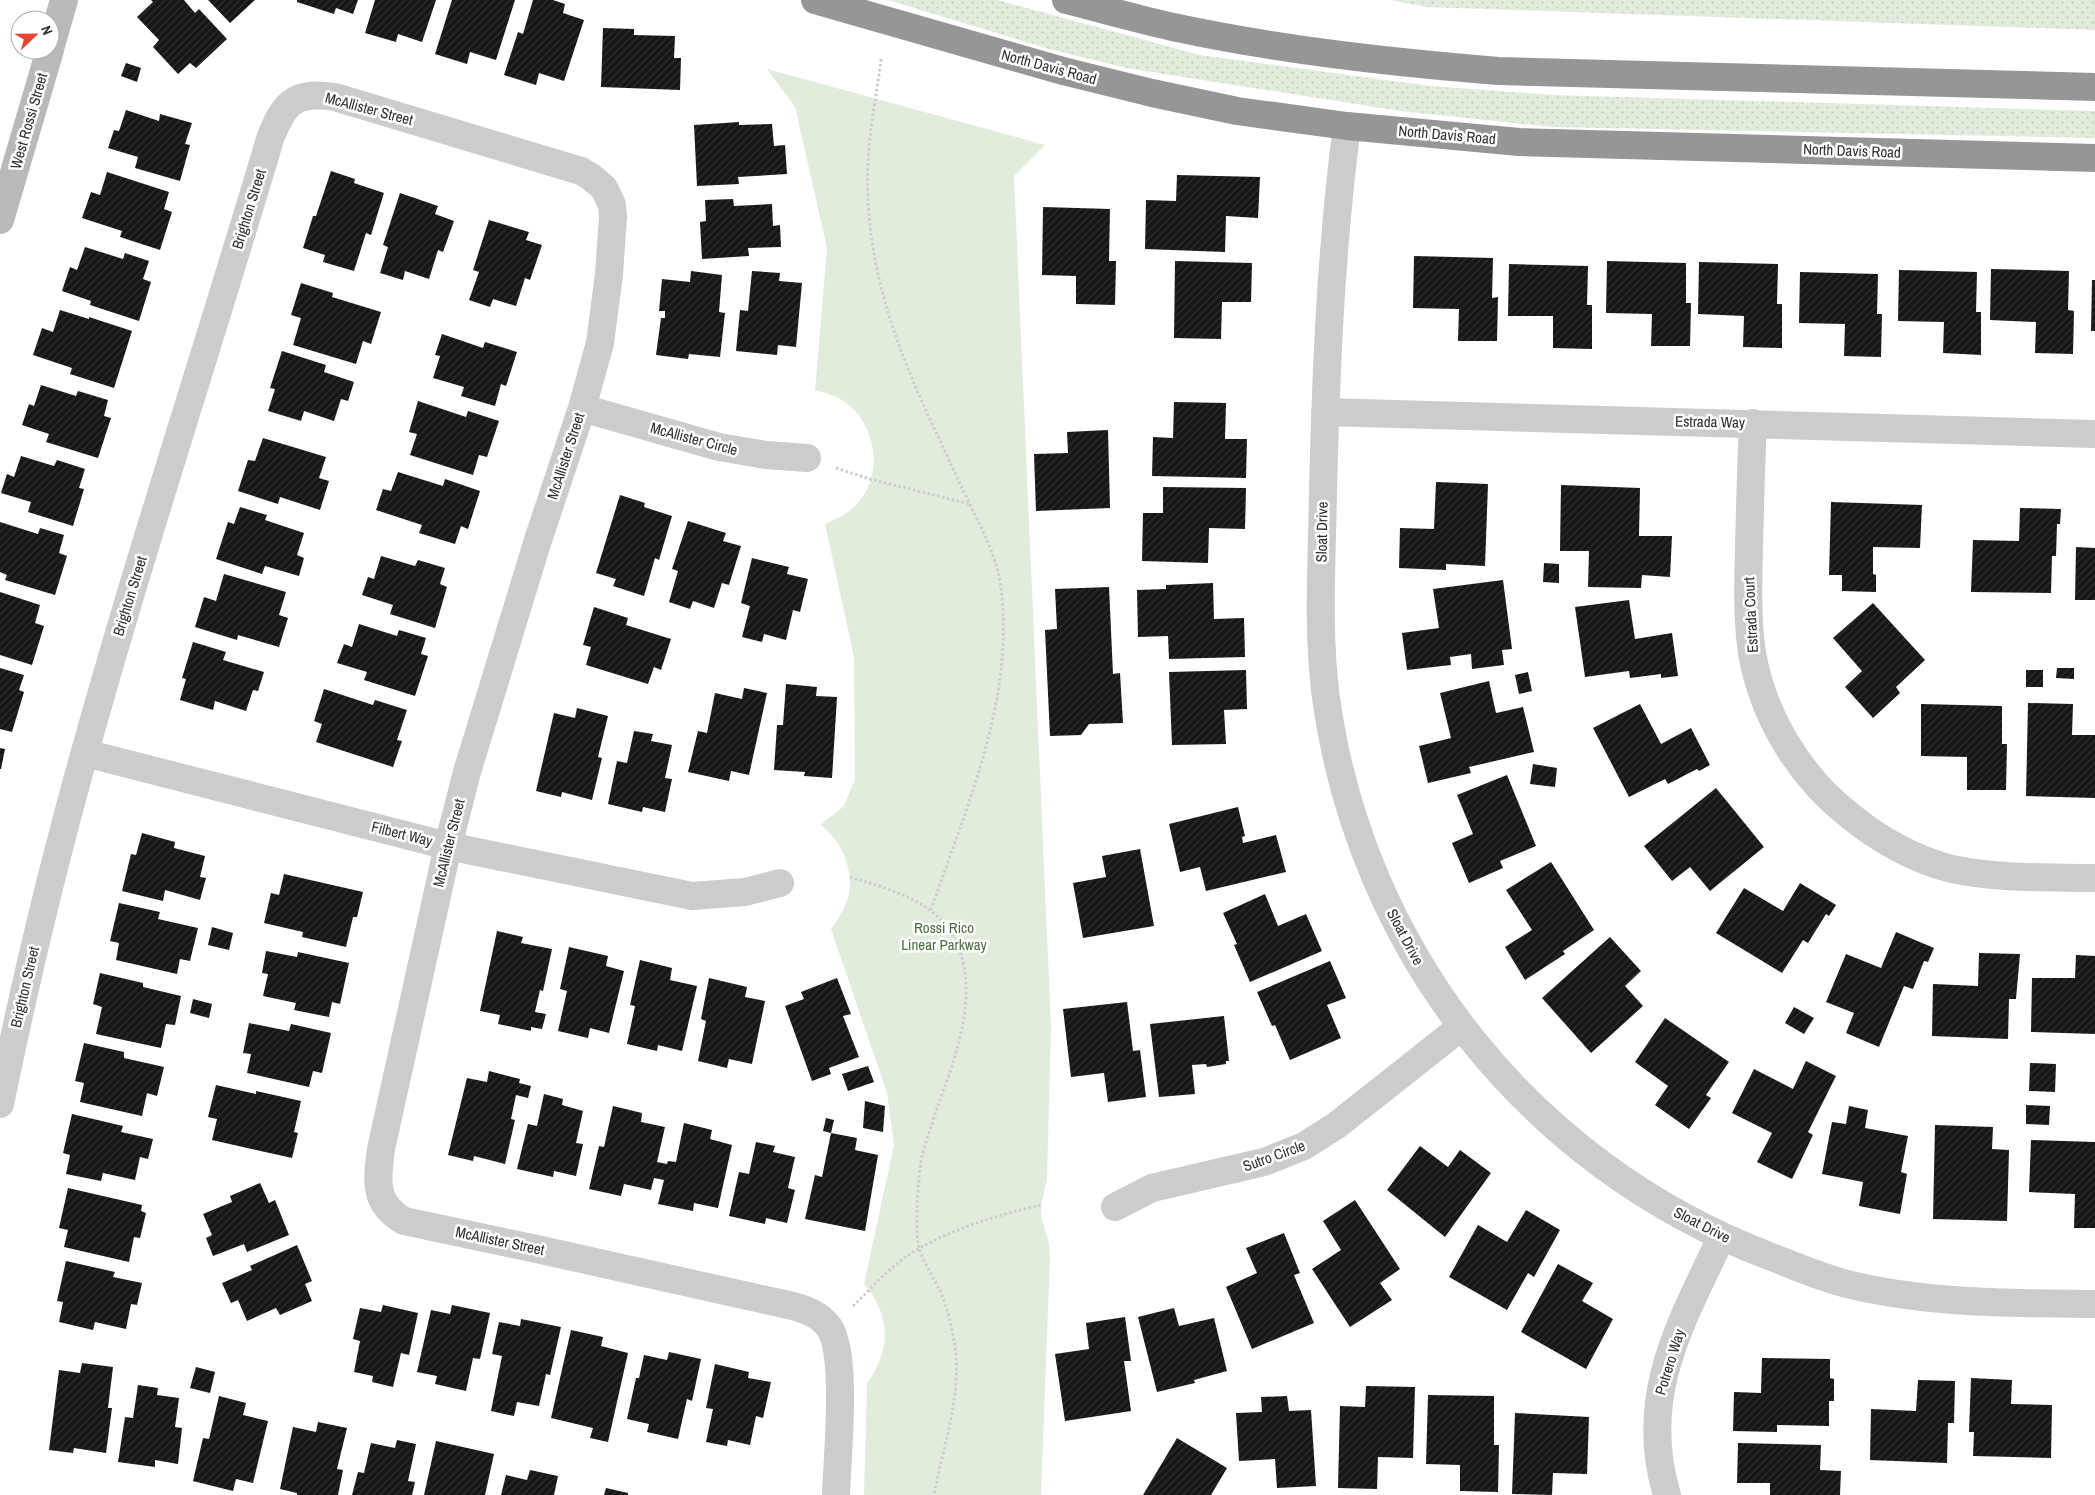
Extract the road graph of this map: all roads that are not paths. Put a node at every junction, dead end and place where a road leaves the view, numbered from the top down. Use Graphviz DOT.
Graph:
graph roads {
  1 [pos="64,0"];
  2 [pos="815,0"];
  3 [pos="1066,0"];
  4 [pos="60,14"];
  5 [pos="47,60"];
  6 [pos="2095,87"];
  7 [pos="294,101"];
  8 [pos="1347,126"];
  9 [pos="2095,158"];
  10 [pos="0,220"];
  11 [pos="582,408"];
  12 [pos="1325,412"];
  13 [pos="1752,423"];
  14 [pos="2095,434"];
  15 [pos="807,458"];
  16 [pos="85,753"];
  17 [pos="448,846"];
  18 [pos="2095,878"];
  19 [pos="780,883"];
  20 [pos="1461,1027"];
  21 [pos="0,1104"];
  22 [pos="1115,1207"];
  23 [pos="1722,1236"];
  24 [pos="2095,1304"];
  25 [pos="836,1495"];
  26 [pos="1667,1495"];
  1 -- 4 [label="main road, West Rossi Street"];
  2 -- 8 [label="highway, North Davis Road"];
  3 -- 6 [label="highway"];
  5 -- 10 [label="main road, West Rossi Street"];
  7 -- 11 [label="street, McAllister Street"];
  7 -- 16 [label="street, Brighton Street"];
  8 -- 9 [label="highway, North Davis Road"];
  8 -- 12 [label="street, Sloat Drive"];
  11 -- 15 [label="street, McAllister Circle"];
  11 -- 17 [label="street, McAllister Street"];
  12 -- 13 [label="street, Estrada Way"];
  12 -- 20 [label="street, Sloat Drive"];
  13 -- 14 [label="street, Estrada Way"];
  13 -- 18 [label="street, Estrada Court"];
  16 -- 17 [label="street, Filbert Way"];
  16 -- 21 [label="street, Brighton Street"];
  17 -- 19 [label="street, Filbert Way"];
  17 -- 25 [label="street, McAllister Street"];
  20 -- 22 [label="street, Sutro Circle"];
  20 -- 23 [label="street, Sloat Drive"];
  23 -- 24 [label="street, Sloat Drive"];
  23 -- 26 [label="street, Potrero Way"];
}
